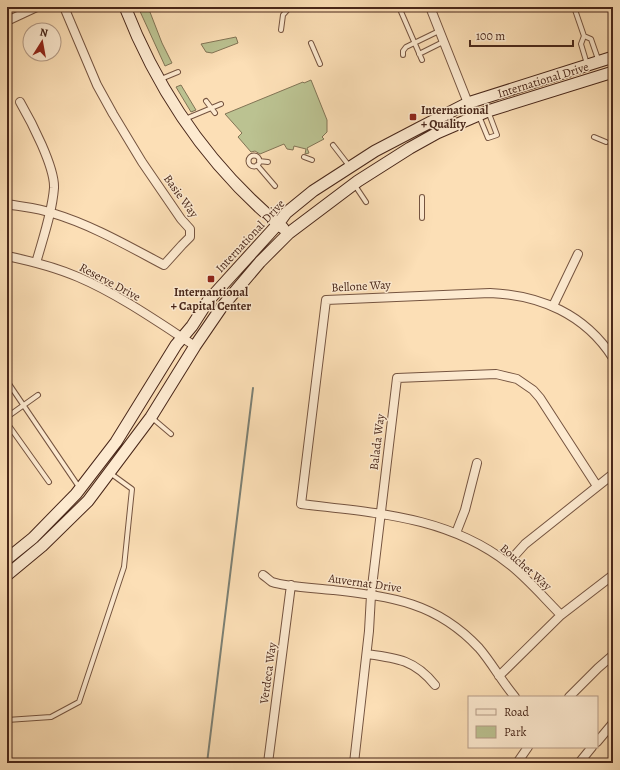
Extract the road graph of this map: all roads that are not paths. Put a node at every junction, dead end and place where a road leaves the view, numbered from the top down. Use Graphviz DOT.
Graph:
graph roads {
  1 [pos="37,7"];
  2 [pos="64,7"];
  3 [pos="125,7"];
  4 [pos="290,7"];
  5 [pos="399,7"];
  6 [pos="430,7"];
  7 [pos="574,7"];
  8 [pos="7,21"];
  9 [pos="281,30"];
  10 [pos="439,31"];
  11 [pos="584,36"];
  12 [pos="443,42"];
  13 [pos="311,43"];
  14 [pos="414,43"];
  15 [pos="419,54"];
  16 [pos="403,55"];
  17 [pos="613,57"];
  18 [pos="422,60"];
  19 [pos="599,62"];
  20 [pos="320,64"];
  21 [pos="587,65"];
  22 [pos="178,72"];
  23 [pos="613,72"];
  24 [pos="548,77"];
  25 [pos="159,80"];
  26 [pos="206,101"];
  27 [pos="20,102"];
  28 [pos="468,103"];
  29 [pos="221,104"];
  30 [pos="211,108"];
  31 [pos="215,113"];
  32 [pos="483,113"];
  33 [pos="183,120"];
  34 [pos="594,137"];
  35 [pos="606,142"];
  36 [pos="334,145"];
  37 [pos="304,157"];
  38 [pos="312,160"];
  39 [pos="268,162"];
  40 [pos="384,164"];
  41 [pos="350,168"];
  42 [pos="354,183"];
  43 [pos="275,186"];
  44 [pos="422,197"];
  45 [pos="366,202"];
  46 [pos="7,204"];
  47 [pos="51,212"];
  48 [pos="422,218"];
  49 [pos="278,224"];
  50 [pos="290,233"];
  51 [pos="578,254"];
  52 [pos="7,256"];
  53 [pos="36,263"];
  54 [pos="553,306"];
  55 [pos="182,338"];
  56 [pos="195,346"];
  57 [pos="613,358"];
  58 [pos="7,381"];
  59 [pos="7,388"];
  60 [pos="12,389"];
  61 [pos="38,395"];
  62 [pos="23,405"];
  63 [pos="7,417"];
  64 [pos="151,417"];
  65 [pos="7,423"];
  66 [pos="171,434"];
  67 [pos="477,462"];
  68 [pos="110,472"];
  69 [pos="613,474"];
  70 [pos="49,482"];
  71 [pos="597,486"];
  72 [pos="81,489"];
  73 [pos="381,513"];
  74 [pos="456,533"];
  75 [pos="7,558"];
  76 [pos="508,563"];
  77 [pos="7,575"];
  78 [pos="262,575"];
  79 [pos="613,575"];
  80 [pos="291,585"];
  81 [pos="371,594"];
  82 [pos="561,615"];
  83 [pos="367,654"];
  84 [pos="613,655"];
  85 [pos="499,676"];
  86 [pos="435,685"];
  87 [pos="514,696"];
  88 [pos="570,696"];
  89 [pos="7,720"];
  90 [pos="613,723"];
  91 [pos="598,741"];
  92 [pos="527,748"];
  93 [pos="591,748"];
  94 [pos="268,763"];
  95 [pos="354,763"];
  96 [pos="517,763"];
  97 [pos="579,763"];
  1 -- 8 [label="street"];
  2 -- 47 [label="street, Basie Way"];
  3 -- 25 [label="main road"];
  4 -- 9 [label="lane"];
  5 -- 14 [label="lane"];
  6 -- 10 [label="street"];
  7 -- 11 [label="lane"];
  10 -- 12 [label="street"];
  10 -- 14 [label="lane"];
  11 -- 19 [label="lane"];
  11 -- 21 [label="lane"];
  12 -- 15 [label="lane"];
  12 -- 28 [label="street"];
  13 -- 20 [label="lane"];
  14 -- 15 [label="lane"];
  14 -- 16 [label="lane"];
  15 -- 18 [label="lane"];
  17 -- 19 [label="main road, International Drive"];
  19 -- 21 [label="main road, International Drive"];
  21 -- 24 [label="main road, International Drive"];
  22 -- 25 [label="lane"];
  23 -- 32 [label="main road, International Drive"];
  24 -- 28 [label="main road, International Drive"];
  24 -- 32 [label="main road"];
  25 -- 33 [label="main road"];
  26 -- 30 [label="lane"];
  27 -- 47 [label="street"];
  28 -- 40 [label="main road"];
  28 -- 41 [label="main road, International Drive"];
  29 -- 30 [label="lane"];
  30 -- 31 [label="lane"];
  30 -- 33 [label="lane"];
  32 -- 32 [label="lane"];
  32 -- 40 [label="main road, International Drive"];
  33 -- 49 [label="main road"];
  34 -- 35 [label="lane"];
  36 -- 41 [label="lane"];
  37 -- 38 [label="lane"];
  39 -- 43 [label="lane"];
  40 -- 42 [label="main road, International Drive"];
  41 -- 49 [label="main road, International Drive"];
  42 -- 45 [label="lane"];
  42 -- 50 [label="main road, International Drive"];
  44 -- 48 [label="lane"];
  46 -- 47 [label="street, Basie Way"];
  47 -- 53 [label="street"];
  49 -- 50 [label="main road"];
  49 -- 55 [label="main road, International Drive"];
  50 -- 56 [label="main road, International Drive"];
  51 -- 54 [label="street"];
  52 -- 53 [label="street, Reserve Drive"];
  53 -- 55 [label="street, Reserve Drive"];
  54 -- 57 [label="street, Bellone Way"];
  54 -- 73 [label="street, Bellone Way"];
  55 -- 56 [label="street, Reserve Drive"];
  55 -- 72 [label="main road, International Drive"];
  56 -- 64 [label="main road, International Drive"];
  58 -- 60 [label="lane"];
  59 -- 60 [label="lane"];
  60 -- 62 [label="lane"];
  61 -- 62 [label="lane"];
  62 -- 63 [label="lane"];
  62 -- 72 [label="lane"];
  64 -- 66 [label="lane"];
  64 -- 68 [label="main road, International Drive"];
  65 -- 70 [label="lane"];
  67 -- 74 [label="street"];
  68 -- 77 [label="main road, International Drive"];
  68 -- 89 [label="lane"];
  69 -- 71 [label="street"];
  71 -- 73 [label="street, Balada Way"];
  71 -- 76 [label="street"];
  72 -- 75 [label="main road, International Drive"];
  73 -- 74 [label="street, Bouchet Way"];
  73 -- 81 [label="street, Balada Way"];
  74 -- 76 [label="street, Bouchet Way"];
  76 -- 82 [label="street, Bouchet Way"];
  78 -- 80 [label="street, Auvernat Drive"];
  79 -- 82 [label="street"];
  80 -- 81 [label="street, Auvernat Drive"];
  80 -- 94 [label="street, Verdeca Way"];
  81 -- 83 [label="street, Balada Way"];
  81 -- 85 [label="street, Auvernat Drive"];
  82 -- 85 [label="street"];
  83 -- 86 [label="street"];
  83 -- 95 [label="street, Balada Way"];
  84 -- 88 [label="street"];
  85 -- 87 [label="street, Auvernat Drive"];
  90 -- 91 [label="street"];
  92 -- 96 [label="street"];
  93 -- 97 [label="street"];
}
